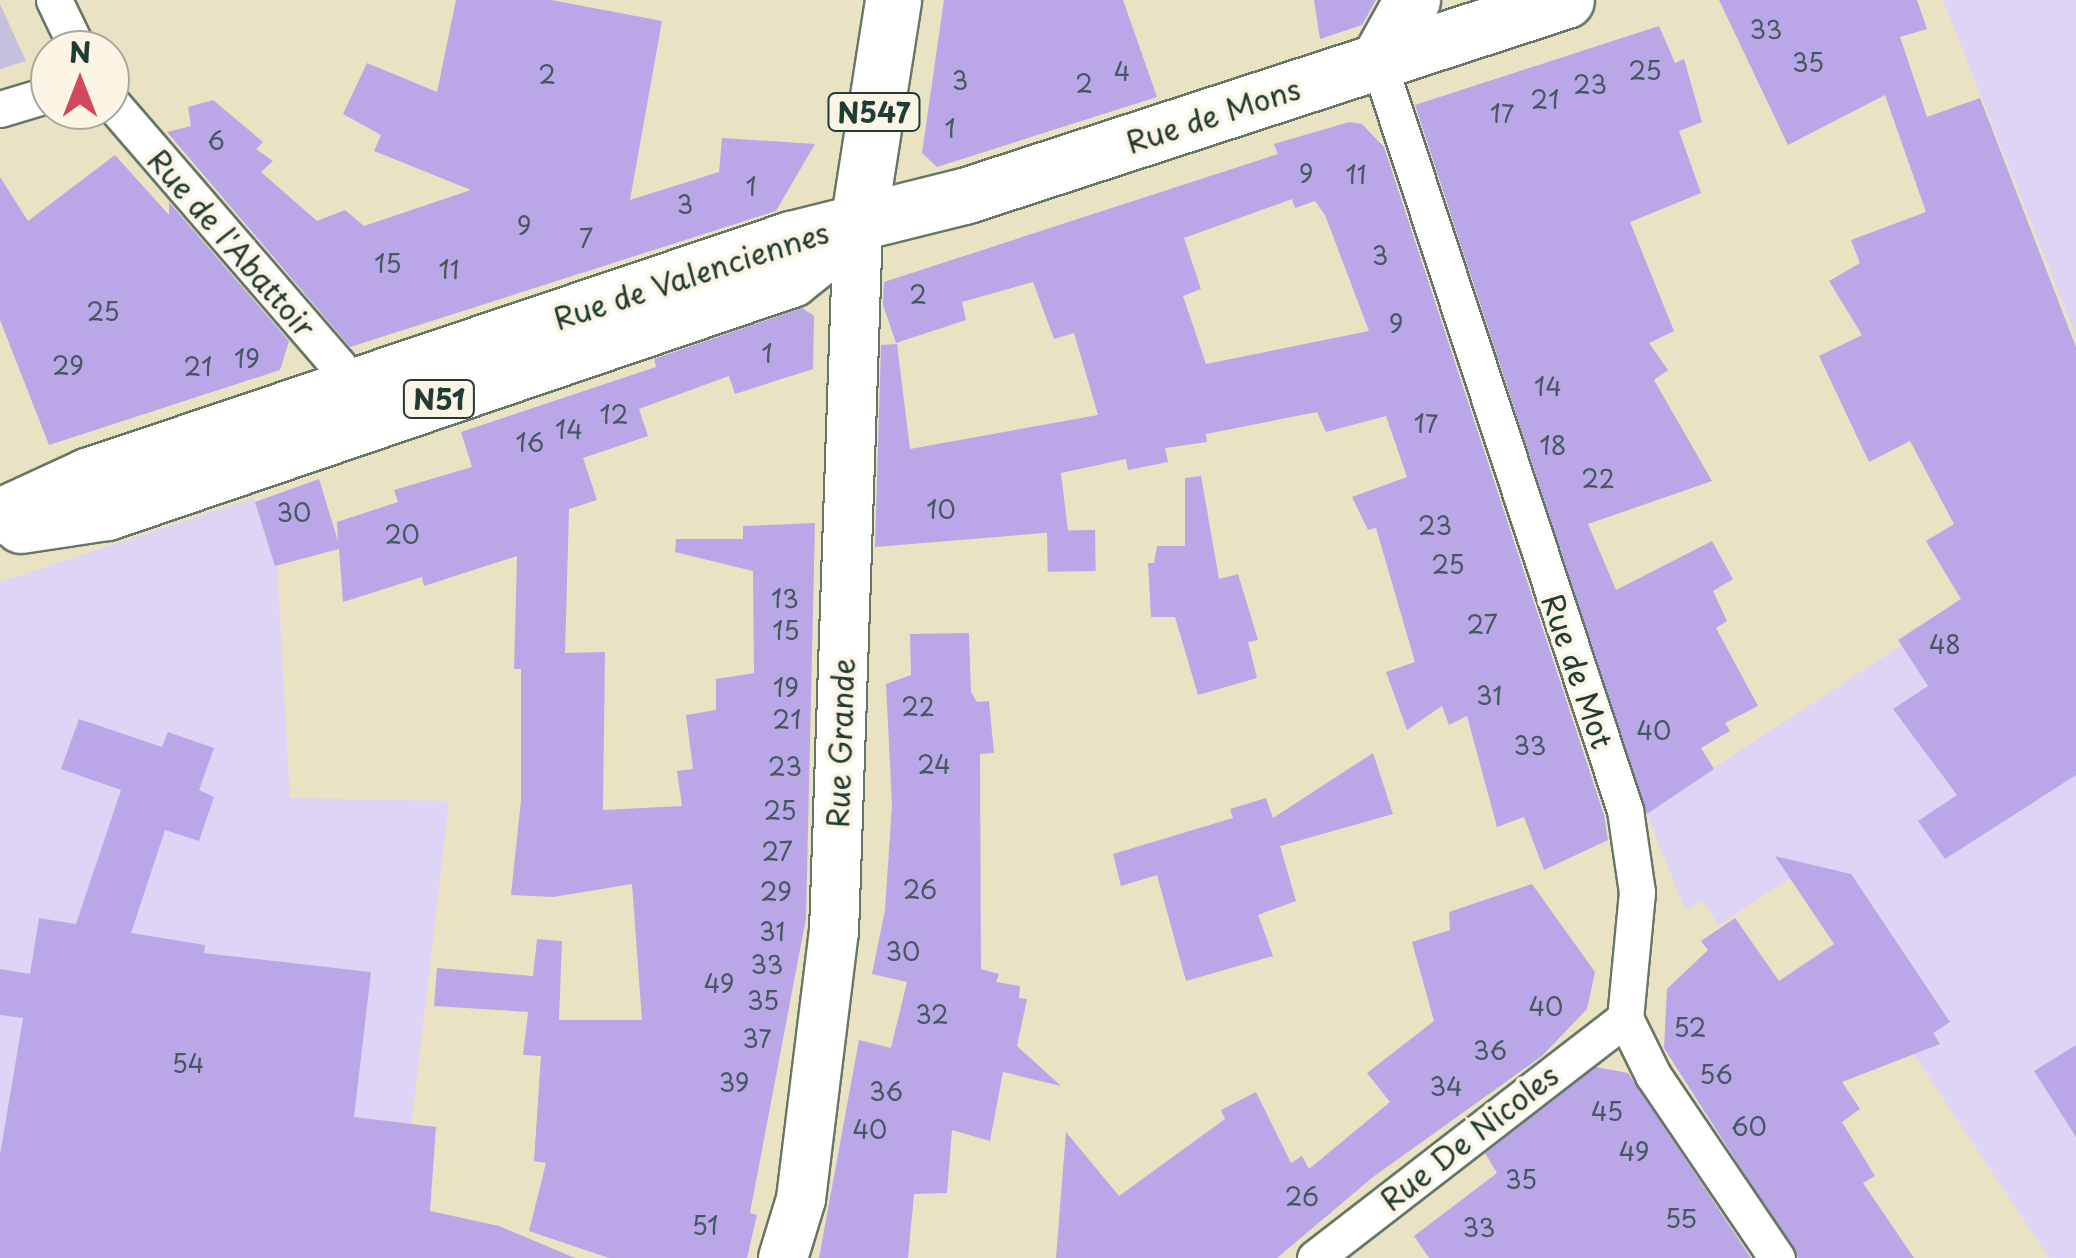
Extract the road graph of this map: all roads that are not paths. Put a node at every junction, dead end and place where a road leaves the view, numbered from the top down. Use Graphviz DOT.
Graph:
graph roads {
  1 [pos="54,0"];
  2 [pos="894,0"];
  3 [pos="1412,0"];
  4 [pos="1566,0"];
  5 [pos="68,30"];
  6 [pos="1378,61"];
  7 [pos="30,100"];
  8 [pos="0,108"];
  9 [pos="130,124"];
  10 [pos="858,224"];
  11 [pos="350,388"];
  12 [pos="197,482"];
  13 [pos="0,516"];
  14 [pos="0,528"];
  15 [pos="1624,1018"];
  16 [pos="783,1258"];
  17 [pos="1315,1258"];
  18 [pos="1777,1258"];
  1 -- 5 [label="street"];
  2 -- 10 [label="main road, N547"];
  3 -- 6 [label="main road"];
  4 -- 6 [label="main road, Rue de Mons / N51"];
  6 -- 10 [label="main road, Rue de Mons / N51"];
  6 -- 15 [label="street, Rue de Mot"];
  7 -- 8 [label="street"];
  9 -- 11 [label="street, Rue de l'Abattoir"];
  10 -- 11 [label="main road, Rue de Valenciennes / N51"];
  10 -- 12 [label="main road, Rue de Valenciennes / N51"];
  10 -- 16 [label="street, Rue Grande"];
  11 -- 12 [label="street"];
  11 -- 13 [label="main road, Rue de Valenciennes / N51"];
  12 -- 14 [label="main road, Rue de Valenciennes / N51"];
  15 -- 17 [label="street, Rue De Nicoles"];
  15 -- 18 [label="street"];
}
